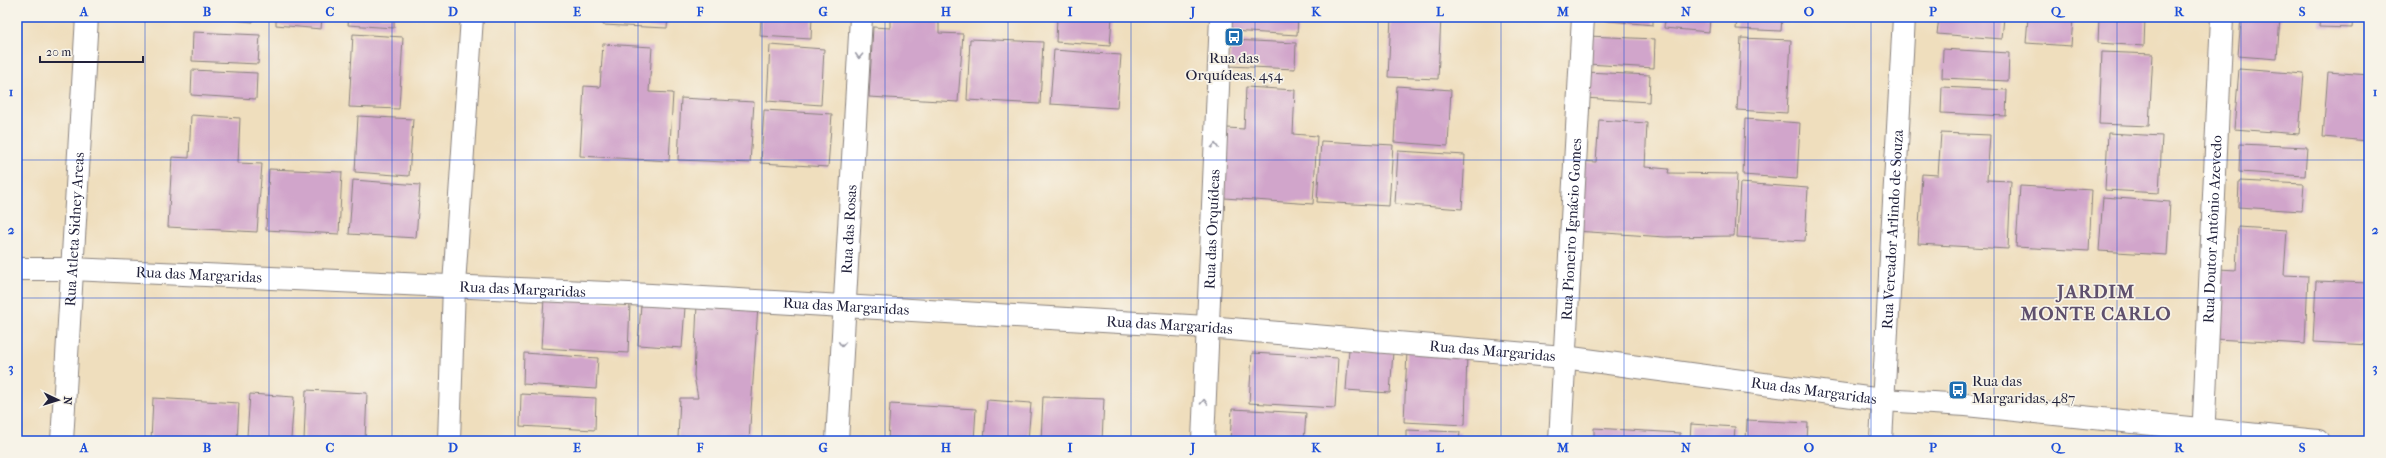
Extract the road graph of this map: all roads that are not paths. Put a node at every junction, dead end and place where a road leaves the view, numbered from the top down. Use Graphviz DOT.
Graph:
graph roads {
  1 [pos="87,17"];
  2 [pos="472,17"];
  3 [pos="861,17"];
  4 [pos="1222,17"];
  5 [pos="1583,17"];
  6 [pos="1904,17"];
  7 [pos="2222,17"];
  8 [pos="17,269"];
  9 [pos="71,269"];
  10 [pos="454,285"];
  11 [pos="844,305"];
  12 [pos="1207,327"];
  13 [pos="1564,357"];
  14 [pos="1882,400"];
  15 [pos="2203,436"];
  16 [pos="62,441"];
  17 [pos="448,441"];
  18 [pos="837,441"];
  19 [pos="1203,441"];
  20 [pos="1560,441"];
  21 [pos="1881,441"];
  22 [pos="2318,441"];
  1 -- 9 [label="street, Rua Atleta Sidney Areas"];
  2 -- 10 [label="street"];
  3 -- 11 [label="street, Rua das Rosas, one-way"];
  12 -- 4 [label="street, Rua das Orquídeas, one-way"];
  5 -- 13 [label="street, Rua Pioneiro Ignácio Gomes"];
  6 -- 14 [label="street, Rua Vereador Arlindo de Souza"];
  7 -- 15 [label="street, Rua Doutor Antônio Azevedo"];
  8 -- 9 [label="street, Rua das Margaridas"];
  9 -- 10 [label="street, Rua das Margaridas"];
  9 -- 16 [label="street, Rua Atleta Sidney Areas"];
  10 -- 11 [label="street, Rua das Margaridas"];
  10 -- 17 [label="street"];
  11 -- 12 [label="street, Rua das Margaridas"];
  11 -- 18 [label="street, Rua das Rosas, one-way"];
  12 -- 13 [label="street, Rua das Margaridas"];
  19 -- 12 [label="street, Rua das Orquídeas, one-way"];
  13 -- 14 [label="street, Rua das Margaridas"];
  13 -- 20 [label="street, Rua Pioneiro Ignácio Gomes"];
  14 -- 15 [label="street, Rua das Margaridas"];
  14 -- 21 [label="street, Rua Vereador Arlindo de Souza"];
  15 -- 22 [label="street, Rua das Margaridas"];
}
